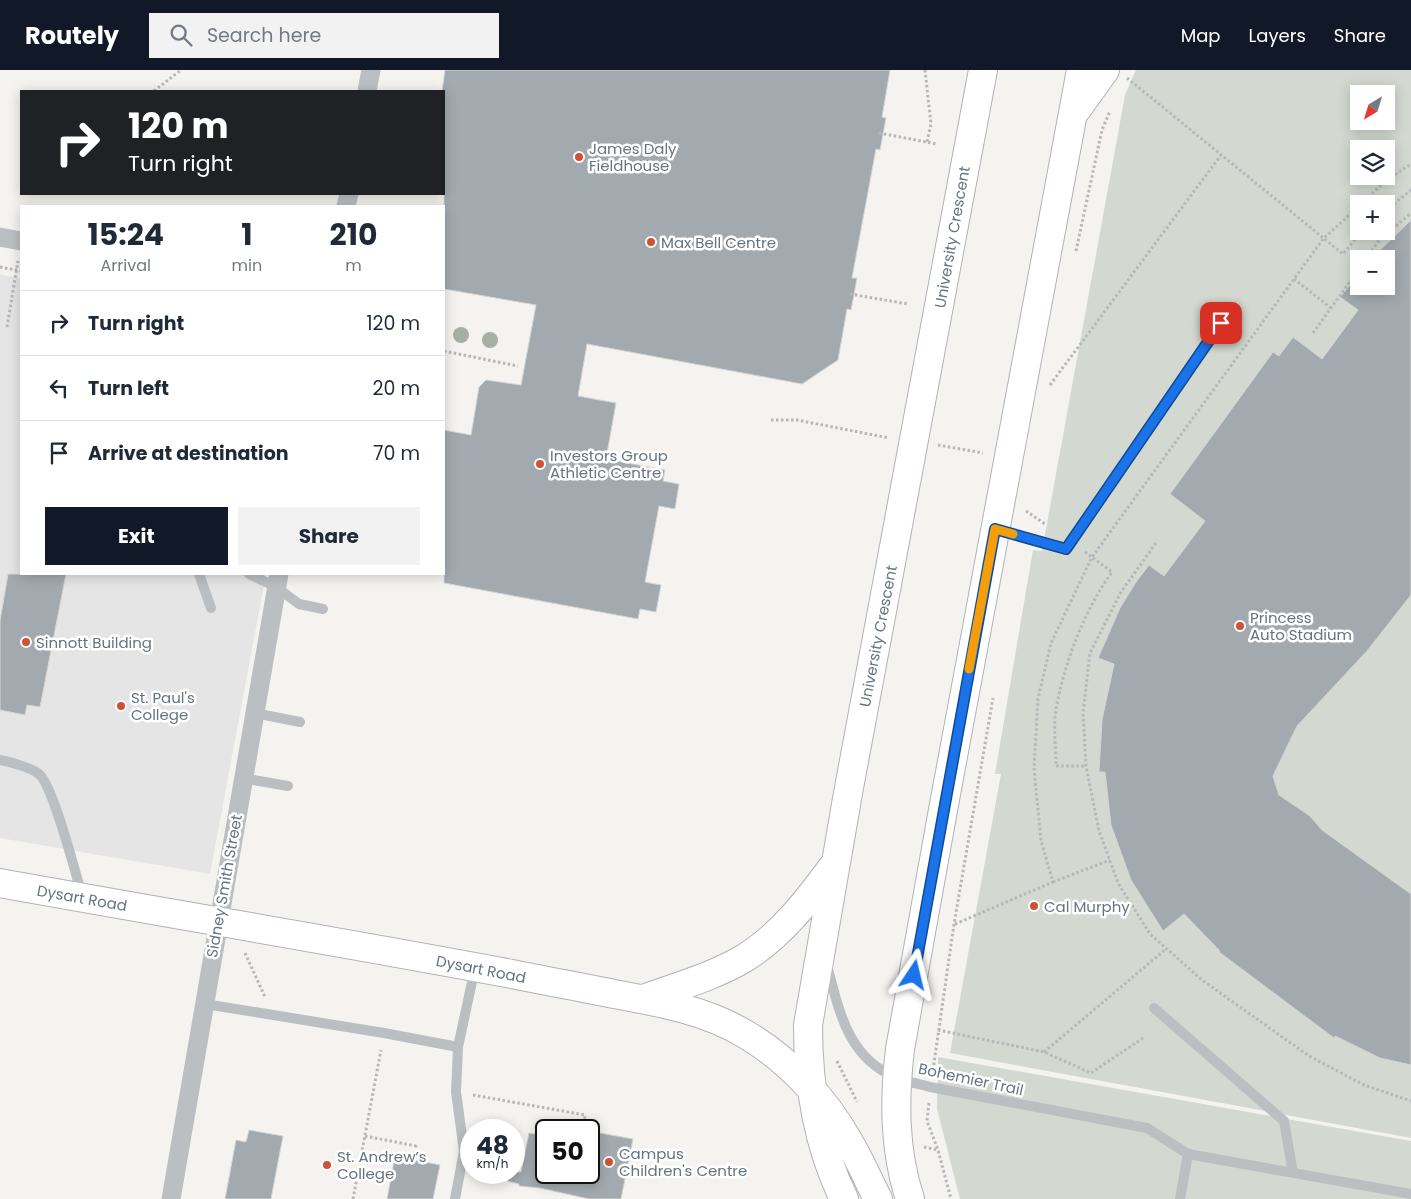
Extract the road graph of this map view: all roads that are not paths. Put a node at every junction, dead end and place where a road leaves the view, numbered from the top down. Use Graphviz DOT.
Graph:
graph roads {
  1 [pos="371,70"];
  2 [pos="983,70"];
  3 [pos="1081,70"];
  4 [pos="1121,76"];
  5 [pos="367,90"];
  6 [pos="1072,116"];
  7 [pos="0,237"];
  8 [pos="20,241"];
  9 [pos="1221,323"];
  10 [pos="1008,533"];
  11 [pos="199,575"];
  12 [pos="254,575"];
  13 [pos="277,580"];
  14 [pos="212,608"];
  15 [pos="323,609"];
  16 [pos="254,713"];
  17 [pos="300,722"];
  18 [pos="0,760"];
  19 [pos="242,778"];
  20 [pos="288,786"];
  21 [pos="837,862"];
  22 [pos="0,883"];
  23 [pos="83,898"];
  24 [pos="218,920"];
  25 [pos="822,947"];
  26 [pos="475,967"];
  27 [pos="643,999"];
  28 [pos="204,1004"];
  29 [pos="1154,1008"];
  30 [pos="458,1047"];
  31 [pos="897,1078"];
  32 [pos="811,1090"];
  33 [pos="1188,1154"];
  34 [pos="1292,1173"];
  35 [pos="1411,1194"];
  36 [pos="170,1199"];
  37 [pos="455,1199"];
  38 [pos="844,1199"];
  39 [pos="878,1199"];
  40 [pos="910,1199"];
  41 [pos="1180,1199"];
  1 -- 5 [label="street"];
  2 -- 21 [label="main road, University Crescent"];
  3 -- 6 [label="main road"];
  4 -- 6 [label="main road"];
  6 -- 10 [label="main road"];
  7 -- 8 [label="street"];
  9 -- 10 [label="lane"];
  10 -- 31 [label="main road"];
  11 -- 14 [label="lane"];
  12 -- 13 [label="lane"];
  13 -- 15 [label="lane"];
  13 -- 16 [label="street, Sidney Smith Street"];
  16 -- 17 [label="lane"];
  16 -- 19 [label="street, Sidney Smith Street"];
  18 -- 23 [label="lane"];
  19 -- 20 [label="lane"];
  19 -- 24 [label="street, Sidney Smith Street"];
  21 -- 25 [label="main road, University Crescent"];
  21 -- 27 [label="main road"];
  22 -- 23 [label="main road, Dysart Road"];
  23 -- 24 [label="main road, Dysart Road"];
  24 -- 26 [label="main road, Dysart Road"];
  24 -- 28 [label="street, Sidney Smith Street"];
  25 -- 31 [label="lane, Bohemier Trail"];
  25 -- 32 [label="main road, University Crescent"];
  26 -- 27 [label="main road, Dysart Road"];
  26 -- 30 [label="lane"];
  27 -- 32 [label="main road, Dysart Road"];
  28 -- 30 [label="lane"];
  28 -- 36 [label="street, Sidney Smith Street"];
  29 -- 34 [label="lane"];
  30 -- 37 [label="lane"];
  31 -- 33 [label="lane, Bohemier Trail"];
  31 -- 40 [label="main road"];
  32 -- 38 [label="main road, University Crescent"];
  32 -- 39 [label="main road, Dysart Road"];
  33 -- 34 [label="lane, Bohemier Trail"];
  33 -- 41 [label="lane"];
  34 -- 35 [label="lane, Bohemier Trail"];
}
